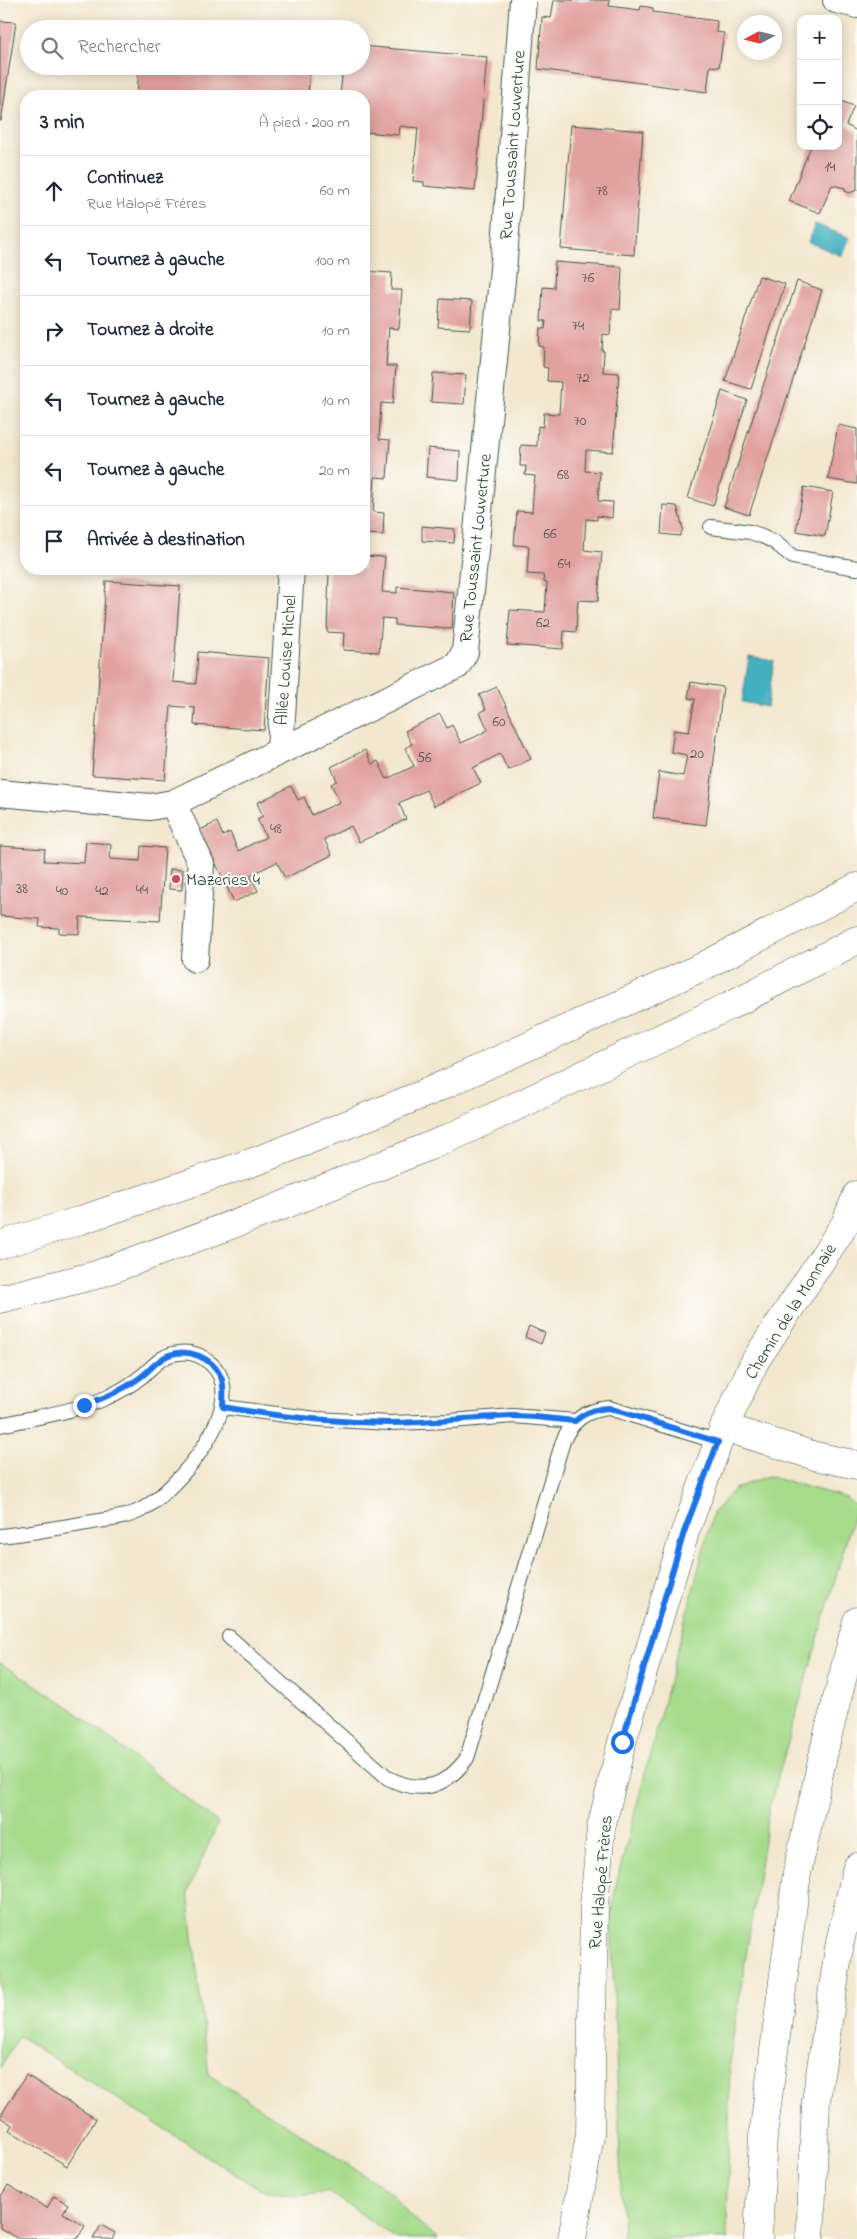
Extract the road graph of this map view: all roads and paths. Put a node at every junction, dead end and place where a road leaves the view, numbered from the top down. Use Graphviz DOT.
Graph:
graph roads {
  1 [pos="523,0"];
  2 [pos="836,0"];
  3 [pos="857,5"];
  4 [pos="711,528"];
  5 [pos="857,568"];
  6 [pos="291,575"];
  7 [pos="280,750"];
  8 [pos="0,793"];
  9 [pos="173,803"];
  10 [pos="857,887"];
  11 [pos="857,940"];
  12 [pos="195,959"];
  13 [pos="857,1195"];
  14 [pos="0,1245"];
  15 [pos="0,1299"];
  16 [pos="223,1407"];
  17 [pos="575,1421"];
  18 [pos="0,1425"];
  19 [pos="721,1434"];
  20 [pos="857,1466"];
  21 [pos="0,1536"];
  22 [pos="857,1621"];
  23 [pos="229,1637"];
  24 [pos="857,1868"];
  25 [pos="572,2239"];
  26 [pos="758,2239"];
  27 [pos="810,2239"];
  1 -- 7 [label="street, Rue Toussaint Louverture"];
  2 -- 3 [label="street"];
  4 -- 5 [label="lane"];
  6 -- 7 [label="street, Allée Louise Michel"];
  7 -- 9 [label="street, Rue Toussaint Louverture"];
  8 -- 9 [label="street, Rue Toussaint Louverture"];
  9 -- 12 [label="street"];
  10 -- 14 [label="main road"];
  11 -- 15 [label="main road"];
  13 -- 19 [label="main road, Chemin de la Monnaie"];
  16 -- 17 [label="lane"];
  16 -- 18 [label="lane"];
  16 -- 21 [label="lane"];
  17 -- 19 [label="lane"];
  17 -- 23 [label="lane"];
  19 -- 20 [label="main road"];
  19 -- 25 [label="main road, Rue Halopé Frères"];
  22 -- 26 [label="main road"];
  24 -- 27 [label="main road"];
}
